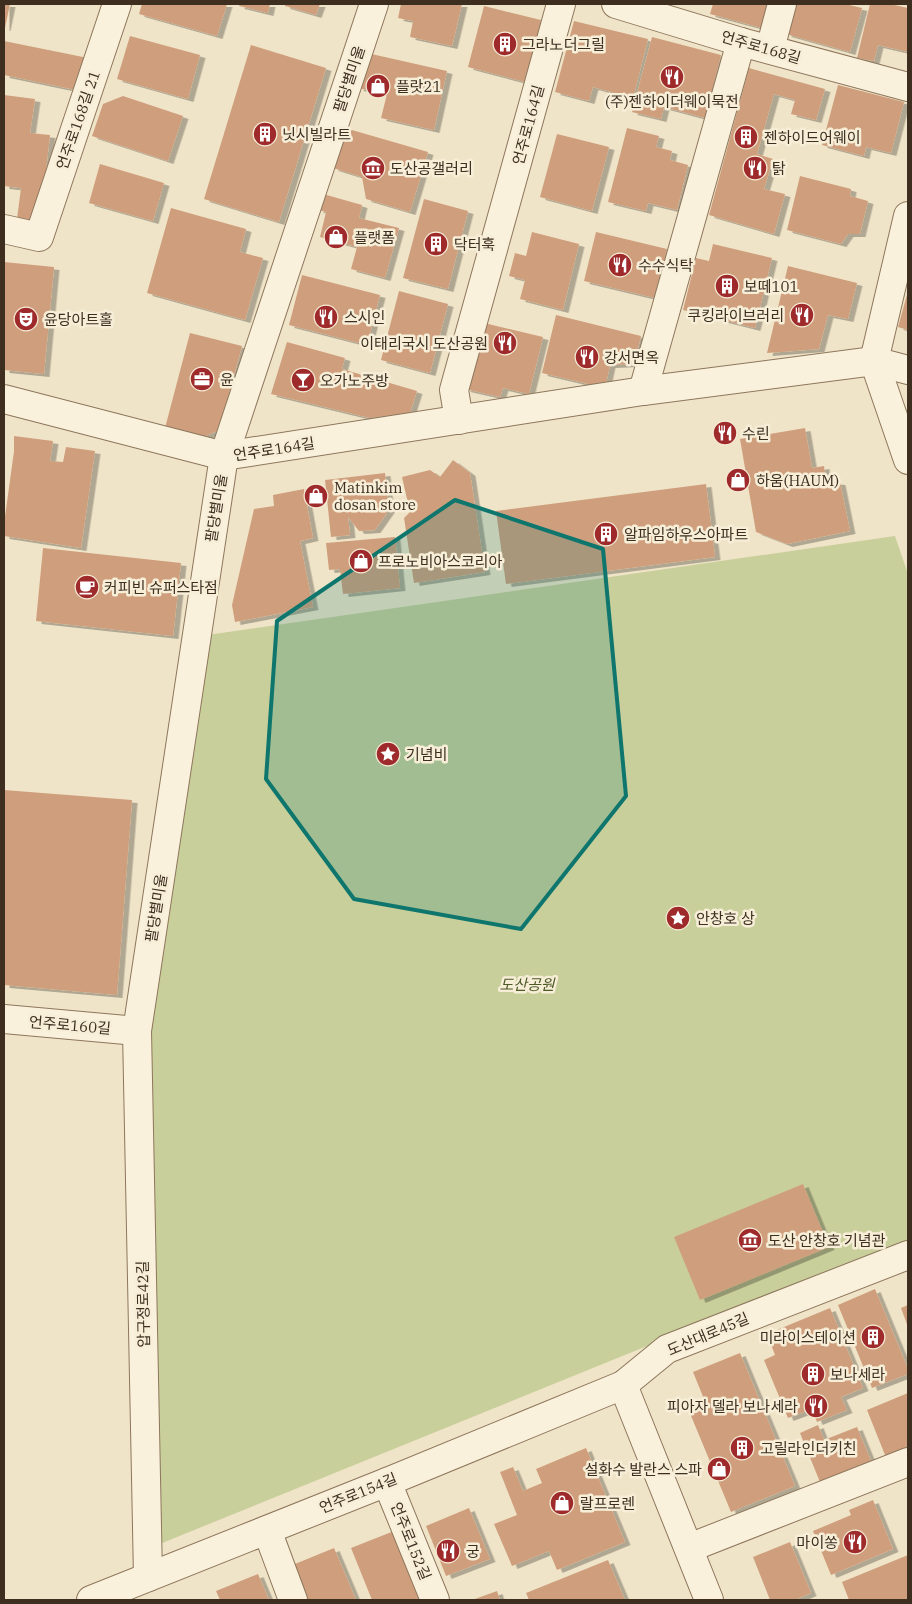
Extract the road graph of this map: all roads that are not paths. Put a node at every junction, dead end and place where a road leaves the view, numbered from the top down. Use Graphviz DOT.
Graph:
graph roads {
  1 [pos="117,4"];
  2 [pos="374,4"];
  3 [pos="561,4"];
  4 [pos="616,4"];
  5 [pos="782,4"];
  6 [pos="741,42"];
  7 [pos="770,50"];
  8 [pos="908,87"];
  9 [pos="908,216"];
  10 [pos="4,229"];
  11 [pos="874,361"];
  12 [pos="908,370"];
  13 [pos="643,391"];
  14 [pos="4,399"];
  15 [pos="459,420"];
  16 [pos="224,456"];
  17 [pos="908,460"];
  18 [pos="4,1019"];
  19 [pos="137,1030"];
  20 [pos="908,1255"];
  21 [pos="623,1384"];
  22 [pos="908,1462"];
  23 [pos="387,1482"];
  24 [pos="267,1530"];
  25 [pos="688,1548"];
  26 [pos="139,1587"];
  27 [pos="91,1600"];
  28 [pos="293,1600"];
  29 [pos="435,1600"];
  30 [pos="709,1600"];
  1 -- 10 [label="street, 언주로168길 21"];
  2 -- 16 [label="street, 팔당별미울"];
  3 -- 15 [label="street, 언주로164길"];
  4 -- 6 [label="street, 언주로168길"];
  5 -- 7 [label="street"];
  6 -- 7 [label="street, 언주로168길"];
  6 -- 13 [label="street"];
  7 -- 8 [label="street, 언주로168길"];
  9 -- 11 [label="street"];
  11 -- 12 [label="street, 언주로164길"];
  11 -- 13 [label="street, 언주로164길"];
  11 -- 17 [label="street"];
  13 -- 15 [label="street, 언주로164길"];
  14 -- 16 [label="street, 언주로164길"];
  15 -- 16 [label="street, 언주로164길"];
  16 -- 19 [label="street, 팔당별미울"];
  18 -- 19 [label="street, 언주로160길"];
  19 -- 26 [label="street, 압구정로42길"];
  20 -- 21 [label="street, 도산대로45길"];
  21 -- 23 [label="street, 언주로154길"];
  21 -- 25 [label="street"];
  22 -- 25 [label="street"];
  23 -- 24 [label="street, 언주로154길"];
  23 -- 29 [label="street, 언주로152길"];
  24 -- 26 [label="street, 언주로154길"];
  24 -- 28 [label="street"];
  25 -- 30 [label="street"];
  26 -- 27 [label="street, 언주로154길"];
}
